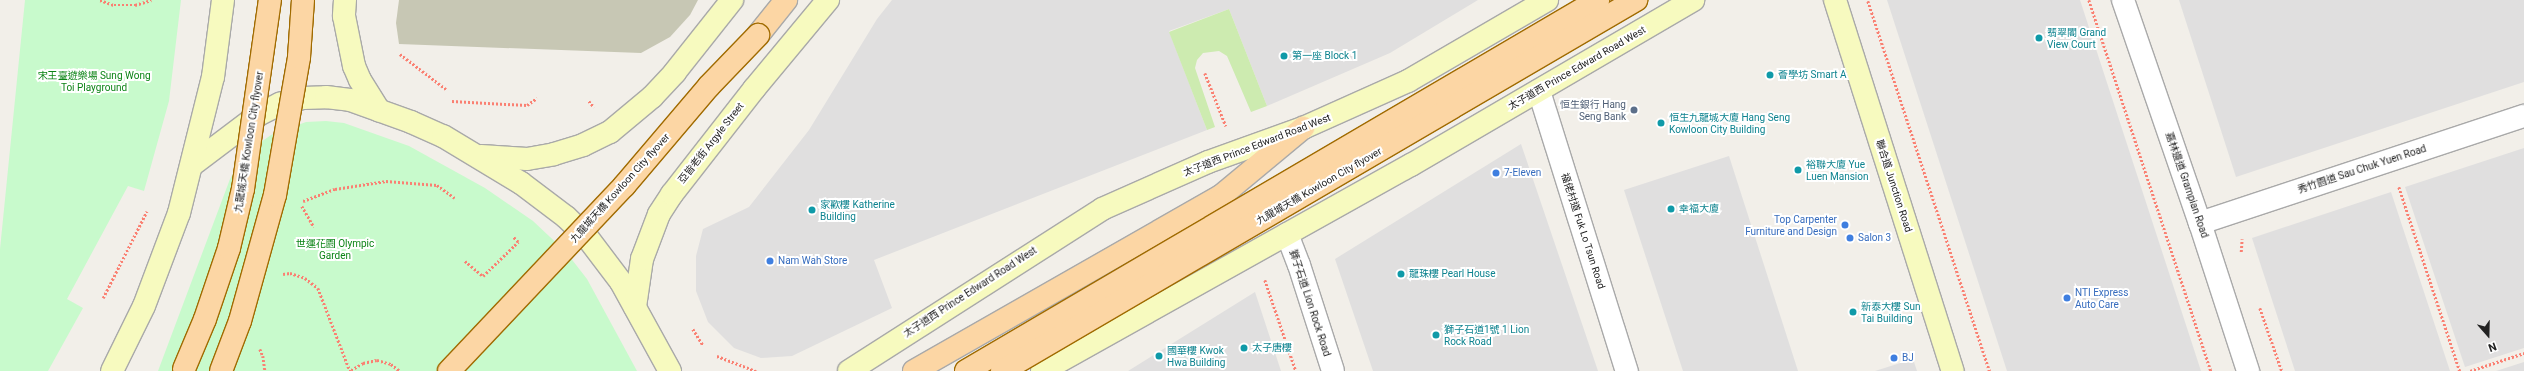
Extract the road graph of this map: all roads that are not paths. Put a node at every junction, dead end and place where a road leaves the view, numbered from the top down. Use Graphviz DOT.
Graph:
graph roads {
  1 [pos="223,0"];
  2 [pos="270,0"];
  3 [pos="303,0"];
  4 [pos="345,0"];
  5 [pos="732,0"];
  6 [pos="786,0"];
  7 [pos="828,0"];
  8 [pos="1547,0"];
  9 [pos="1598,0"];
  10 [pos="1636,0"];
  11 [pos="1693,0"];
  12 [pos="1835,0"];
  13 [pos="2124,0"];
  14 [pos="1539,91"];
  15 [pos="379,110"];
  16 [pos="2524,116"];
  17 [pos="1303,128"];
  18 [pos="472,155"];
  19 [pos="192,165"];
  20 [pos="2200,223"];
  21 [pos="1287,234"];
  22 [pos="635,306"];
  23 [pos="123,361"];
  24 [pos="671,369"];
  25 [pos="112,371"];
  26 [pos="184,371"];
  27 [pos="221,371"];
  28 [pos="449,371"];
  29 [pos="849,371"];
  30 [pos="914,371"];
  31 [pos="966,371"];
  32 [pos="1002,371"];
  33 [pos="1042,371"];
  34 [pos="1333,371"];
  35 [pos="1627,371"];
  36 [pos="1953,371"];
  37 [pos="2248,371"];
  1 -- 19 [label="main road"];
  2 -- 26 [label="main road, 九龍城天橋 Kowloon City flyover, bridge"];
  3 -- 27 [label="main road, bridge"];
  4 -- 15 [label="main road"];
  5 -- 18 [label="main road"];
  6 -- 28 [label="main road, 九龍城天橋 Kowloon City flyover, bridge"];
  7 -- 22 [label="main road, 亞皆老街 Argyle Street"];
  8 -- 17 [label="main road, 太子道西 Prince Edward Road West"];
  9 -- 31 [label="main road, 九龍城天橋 Kowloon City flyover, bridge"];
  10 -- 32 [label="main road, 九龍城天橋 Kowloon City flyover, bridge"];
  11 -- 14 [label="main road, 太子道西 Prince Edward Road West"];
  12 -- 36 [label="main road, 聯合道 Junction Road"];
  13 -- 20 [label="street, 嘉林邊道 Grampian Road"];
  14 -- 21 [label="main road, 太子道西 Prince Edward Road West"];
  14 -- 35 [label="street, 福佬村道 Fuk Lo Tsun Road"];
  15 -- 18 [label="main road"];
  15 -- 19 [label="main road"];
  16 -- 20 [label="street, 秀竹園道 Sau Chuk Yuen Road"];
  17 -- 29 [label="main road, 太子道西 Prince Edward Road West"];
  17 -- 30 [label="main road"];
  18 -- 22 [label="main road"];
  19 -- 23 [label="main road"];
  20 -- 37 [label="street, 嘉林邊道 Grampian Road"];
  21 -- 33 [label="main road, 太子道西 Prince Edward Road West"];
  21 -- 34 [label="street, 獅子石道 Lion Rock Road"];
  22 -- 24 [label="main road"];
  23 -- 25 [label="main road"];
}
